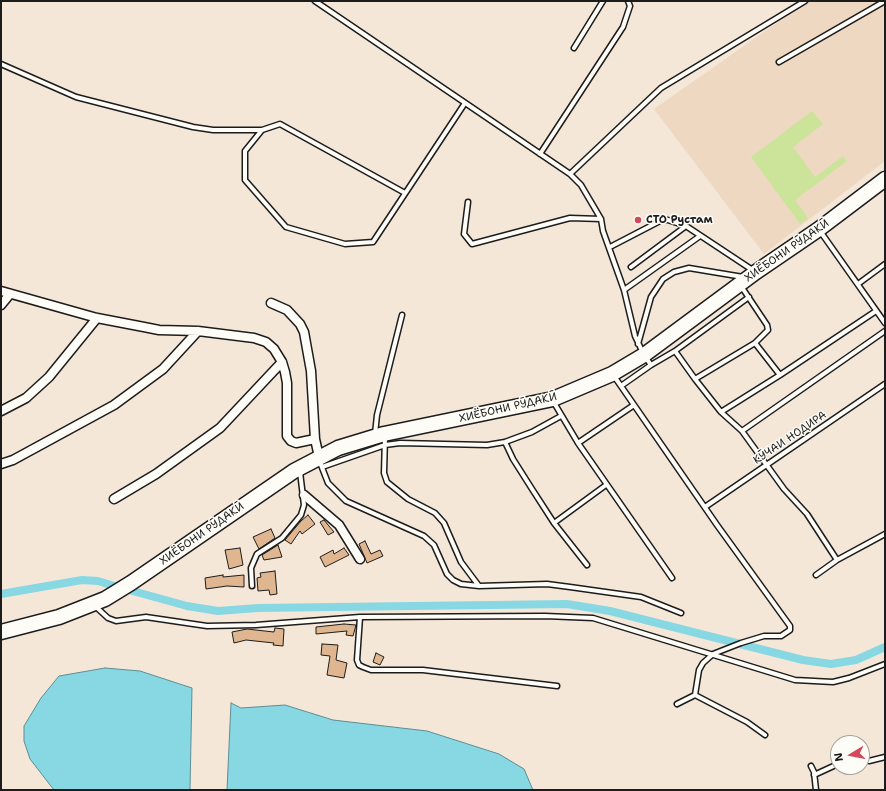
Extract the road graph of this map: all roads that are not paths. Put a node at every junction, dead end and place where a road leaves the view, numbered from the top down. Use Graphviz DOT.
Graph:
graph roads {
  1 [pos="315,1"];
  2 [pos="603,1"];
  3 [pos="628,1"];
  4 [pos="805,1"];
  5 [pos="885,2"];
  6 [pos="574,48"];
  7 [pos="779,62"];
  8 [pos="1,64"];
  9 [pos="465,103"];
  10 [pos="262,130"];
  11 [pos="540,154"];
  12 [pos="570,174"];
  13 [pos="885,179"];
  14 [pos="405,193"];
  15 [pos="468,202"];
  16 [pos="601,219"];
  17 [pos="686,226"];
  18 [pos="819,229"];
  19 [pos="700,236"];
  20 [pos="610,247"];
  21 [pos="885,264"];
  22 [pos="631,267"];
  23 [pos="748,278"];
  24 [pos="858,284"];
  25 [pos="624,290"];
  26 [pos="1,291"];
  27 [pos="10,294"];
  28 [pos="749,297"];
  29 [pos="271,303"];
  30 [pos="1,305"];
  31 [pos="876,310"];
  32 [pos="402,315"];
  33 [pos="97,318"];
  34 [pos="885,323"];
  35 [pos="198,331"];
  36 [pos="885,331"];
  37 [pos="756,343"];
  38 [pos="675,351"];
  39 [pos="644,355"];
  40 [pos="282,362"];
  41 [pos="612,374"];
  42 [pos="780,375"];
  43 [pos="695,379"];
  44 [pos="885,384"];
  45 [pos="621,386"];
  46 [pos="553,399"];
  47 [pos="634,405"];
  48 [pos="1,411"];
  49 [pos="721,412"];
  50 [pos="561,416"];
  51 [pos="742,431"];
  52 [pos="315,439"];
  53 [pos="381,439"];
  54 [pos="505,442"];
  55 [pos="578,443"];
  56 [pos="321,462"];
  57 [pos="1,464"];
  58 [pos="767,464"];
  59 [pos="300,467"];
  60 [pos="606,485"];
  61 [pos="304,495"];
  62 [pos="114,499"];
  63 [pos="705,506"];
  64 [pos="554,523"];
  65 [pos="885,534"];
  66 [pos="360,559"];
  67 [pos="837,560"];
  68 [pos="587,565"];
  69 [pos="816,575"];
  70 [pos="672,578"];
  71 [pos="252,586"];
  72 [pos="479,586"];
  73 [pos="99,602"];
  74 [pos="682,613"];
  75 [pos="360,617"];
  76 [pos="1,632"];
  77 [pos="715,652"];
  78 [pos="885,664"];
  79 [pos="557,686"];
  80 [pos="695,695"];
  81 [pos="677,704"];
  82 [pos="765,735"];
  83 [pos="885,757"];
  84 [pos="870,761"];
  85 [pos="811,766"];
  86 [pos="830,768"];
  87 [pos="814,775"];
  88 [pos="816,790"];
  1 -- 9 [label="lane"];
  2 -- 6 [label="lane"];
  3 -- 11 [label="lane"];
  4 -- 12 [label="lane"];
  5 -- 7 [label="lane"];
  8 -- 10 [label="lane"];
  9 -- 11 [label="lane"];
  9 -- 14 [label="lane"];
  10 -- 14 [label="lane"];
  10 -- 14 [label="lane"];
  11 -- 12 [label="lane"];
  12 -- 16 [label="lane"];
  13 -- 18 [label="highway, ХИЁБОНИ РӮДАКӢ"];
  15 -- 16 [label="lane"];
  16 -- 20 [label="lane"];
  17 -- 19 [label="lane"];
  17 -- 20 [label="lane"];
  17 -- 22 [label="lane"];
  18 -- 23 [label="highway, ХИЁБОНИ РӮДАКӢ"];
  18 -- 24 [label="lane"];
  19 -- 23 [label="lane"];
  19 -- 25 [label="lane"];
  20 -- 25 [label="lane"];
  21 -- 24 [label="lane"];
  23 -- 28 [label="lane"];
  23 -- 39 [label="highway, ХИЁБОНИ РӮДАКӢ"];
  23 -- 39 [label="lane"];
  24 -- 31 [label="lane"];
  25 -- 39 [label="lane"];
  26 -- 27 [label="street"];
  27 -- 30 [label="street"];
  27 -- 33 [label="street"];
  28 -- 37 [label="lane"];
  28 -- 38 [label="lane"];
  29 -- 52 [label="street"];
  31 -- 34 [label="lane"];
  31 -- 42 [label="lane"];
  32 -- 53 [label="lane"];
  33 -- 35 [label="street"];
  33 -- 48 [label="street"];
  35 -- 40 [label="street"];
  35 -- 57 [label="street"];
  36 -- 51 [label="lane"];
  37 -- 42 [label="lane"];
  37 -- 43 [label="lane"];
  38 -- 39 [label="lane"];
  38 -- 43 [label="lane"];
  39 -- 41 [label="highway, ХИЁБОНИ РӮДАКӢ"];
  39 -- 45 [label="lane"];
  40 -- 52 [label="street"];
  40 -- 62 [label="street"];
  41 -- 45 [label="lane"];
  41 -- 46 [label="highway, ХИЁБОНИ РӮДАКӢ"];
  42 -- 49 [label="lane"];
  43 -- 49 [label="lane"];
  44 -- 58 [label="lane, КӮЧАИ НОДИРА"];
  45 -- 47 [label="lane"];
  46 -- 50 [label="lane"];
  46 -- 53 [label="highway, ХИЁБОНИ РӮДАКӢ"];
  47 -- 55 [label="lane"];
  47 -- 63 [label="lane"];
  49 -- 51 [label="lane"];
  50 -- 54 [label="lane"];
  50 -- 55 [label="lane"];
  51 -- 58 [label="lane"];
  52 -- 56 [label="street"];
  53 -- 54 [label="lane"];
  53 -- 56 [label="highway, ХИЁБОНИ РӮДАКӢ"];
  53 -- 72 [label="lane"];
  54 -- 64 [label="lane"];
  55 -- 60 [label="lane"];
  56 -- 59 [label="highway, ХИЁБОНИ РӮДАКӢ"];
  56 -- 72 [label="lane"];
  58 -- 63 [label="lane, КӮЧАИ НОДИРА"];
  58 -- 67 [label="lane"];
  59 -- 61 [label="lane"];
  59 -- 73 [label="highway, ХИЁБОНИ РӮДАКӢ"];
  60 -- 64 [label="lane"];
  60 -- 70 [label="lane"];
  61 -- 66 [label="street"];
  61 -- 71 [label="lane"];
  63 -- 77 [label="lane"];
  64 -- 68 [label="lane"];
  65 -- 67 [label="lane"];
  67 -- 69 [label="lane"];
  72 -- 74 [label="lane"];
  73 -- 75 [label="lane"];
  73 -- 76 [label="highway, ХИЁБОНИ РӮДАКӢ"];
  75 -- 77 [label="lane"];
  75 -- 79 [label="lane"];
  77 -- 78 [label="lane"];
  77 -- 80 [label="lane"];
  80 -- 81 [label="lane"];
  80 -- 82 [label="lane"];
  83 -- 84 [label="lane"];
  85 -- 87 [label="lane"];
  86 -- 87 [label="lane"];
  87 -- 88 [label="lane"];
}
